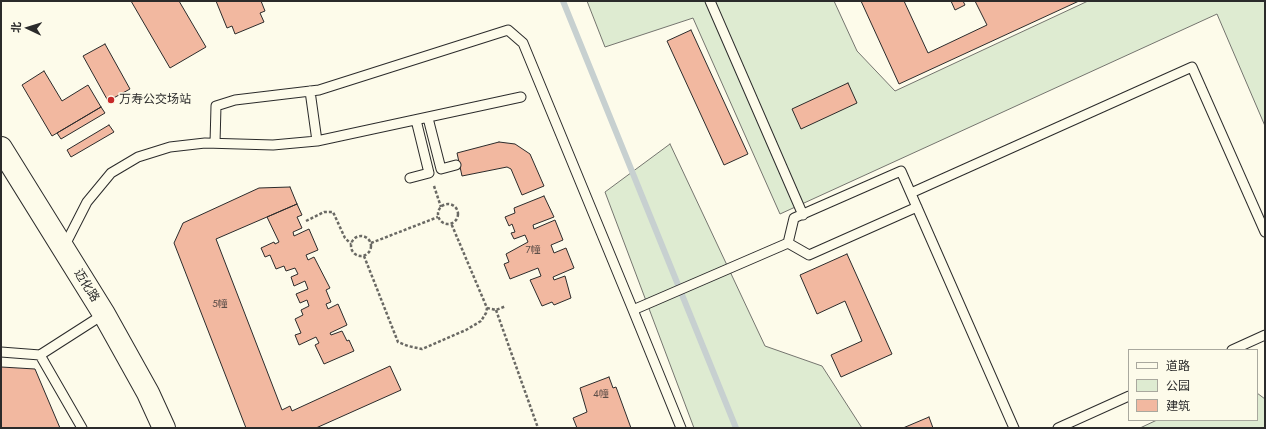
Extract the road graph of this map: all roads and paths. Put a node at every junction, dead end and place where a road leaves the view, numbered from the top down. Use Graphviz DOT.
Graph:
graph roads {
  1 [pos="710,1"];
  2 [pos="310,91"];
  3 [pos="521,97"];
  4 [pos="428,118"];
  5 [pos="416,120"];
  6 [pos="317,141"];
  7 [pos="215,143"];
  8 [pos="1,148"];
  9 [pos="456,165"];
  10 [pos="441,169"];
  11 [pos="429,173"];
  12 [pos="410,178"];
  13 [pos="911,194"];
  14 [pos="441,207"];
  15 [pos="917,207"];
  16 [pos="803,215"];
  17 [pos="438,216"];
  18 [pos="306,221"];
  19 [pos="451,223"];
  20 [pos="1265,232"];
  21 [pos="371,243"];
  22 [pos="788,243"];
  23 [pos="351,244"];
  24 [pos="63,249"];
  25 [pos="364,256"];
  26 [pos="506,306"];
  27 [pos="487,308"];
  28 [pos="496,310"];
  29 [pos="633,310"];
  30 [pos="104,314"];
  31 [pos="1265,335"];
  32 [pos="1234,349"];
  33 [pos="1,352"];
  34 [pos="40,355"];
  35 [pos="1128,396"];
  36 [pos="80,427"];
  37 [pos="164,428"];
  38 [pos="538,428"];
  39 [pos="681,428"];
  40 [pos="1014,428"];
  41 [pos="1058,428"];
  1 -- 16 [label="lane"];
  2 -- 6 [label="lane"];
  2 -- 7 [label="lane"];
  2 -- 29 [label="lane"];
  3 -- 4 [label="lane"];
  4 -- 5 [label="lane"];
  4 -- 10 [label="lane"];
  5 -- 6 [label="lane"];
  5 -- 11 [label="lane"];
  6 -- 7 [label="lane"];
  7 -- 24 [label="lane"];
  8 -- 24 [label="street, 迈化路"];
  9 -- 10 [label="lane"];
  10 -- 11 [label="lane"];
  11 -- 12 [label="lane"];
  11 -- 14 [label="path"];
  13 -- 15 [label="lane"];
  13 -- 16 [label="lane"];
  13 -- 20 [label="lane"];
  14 -- 17 [label="path"];
  14 -- 19 [label="path"];
  15 -- 22 [label="lane"];
  15 -- 40 [label="lane"];
  16 -- 22 [label="lane"];
  17 -- 19 [label="path"];
  17 -- 21 [label="path"];
  18 -- 23 [label="path"];
  19 -- 27 [label="path"];
  21 -- 23 [label="path"];
  21 -- 25 [label="path"];
  22 -- 29 [label="lane"];
  23 -- 25 [label="path"];
  24 -- 30 [label="street, 迈化路"];
  25 -- 27 [label="path"];
  26 -- 28 [label="path"];
  27 -- 28 [label="path"];
  28 -- 38 [label="path"];
  29 -- 39 [label="lane"];
  30 -- 34 [label="lane"];
  30 -- 37 [label="street, 迈化路"];
  31 -- 32 [label="lane"];
  33 -- 34 [label="lane"];
  34 -- 36 [label="lane"];
  35 -- 41 [label="lane"];
}
